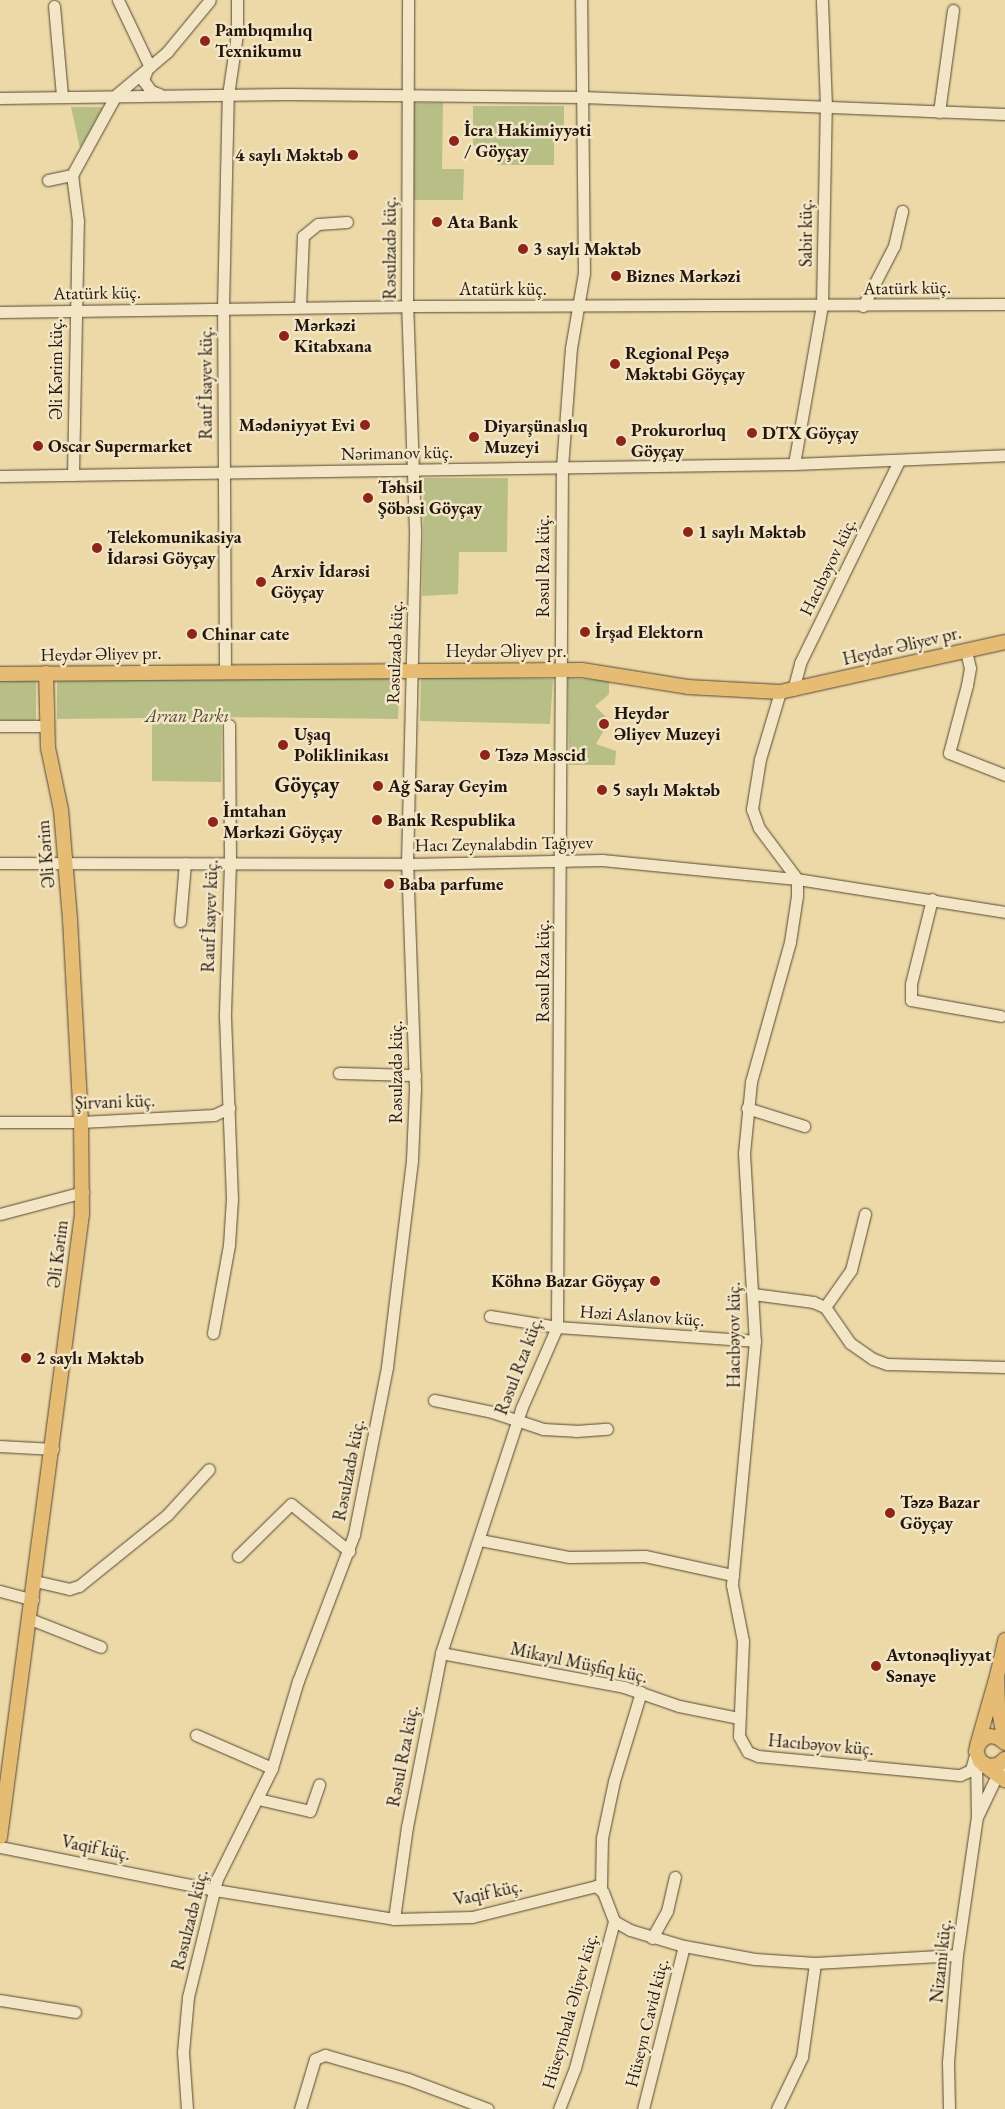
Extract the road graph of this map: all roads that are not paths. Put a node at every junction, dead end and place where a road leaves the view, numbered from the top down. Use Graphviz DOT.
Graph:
graph roads {
  1 [pos="118,0"];
  2 [pos="210,0"];
  3 [pos="237,0"];
  4 [pos="408,0"];
  5 [pos="581,0"];
  6 [pos="822,0"];
  7 [pos="54,6"];
  8 [pos="953,10"];
  9 [pos="148,68"];
  10 [pos="159,94"];
  11 [pos="116,95"];
  12 [pos="228,95"];
  13 [pos="406,95"];
  14 [pos="62,96"];
  15 [pos="0,98"];
  16 [pos="582,98"];
  17 [pos="826,106"];
  18 [pos="940,112"];
  19 [pos="1005,114"];
  20 [pos="72,175"];
  21 [pos="48,180"];
  22 [pos="902,211"];
  23 [pos="347,222"];
  24 [pos="1005,304"];
  25 [pos="407,306"];
  26 [pos="822,306"];
  27 [pos="863,306"];
  28 [pos="300,307"];
  29 [pos="579,307"];
  30 [pos="223,308"];
  31 [pos="74,311"];
  32 [pos="0,312"];
  33 [pos="1005,455"];
  34 [pos="899,461"];
  35 [pos="794,464"];
  36 [pos="562,467"];
  37 [pos="413,470"];
  38 [pos="225,474"];
  39 [pos="0,476"];
  40 [pos="73,476"];
  41 [pos="1005,642"];
  42 [pos="966,651"];
  43 [pos="560,669"];
  44 [pos="412,671"];
  45 [pos="225,672"];
  46 [pos="46,673"];
  47 [pos="0,674"];
  48 [pos="786,691"];
  49 [pos="229,725"];
  50 [pos="0,726"];
  51 [pos="47,726"];
  52 [pos="1005,775"];
  53 [pos="560,860"];
  54 [pos="66,861"];
  55 [pos="0,863"];
  56 [pos="185,863"];
  57 [pos="230,864"];
  58 [pos="407,864"];
  59 [pos="797,879"];
  60 [pos="932,900"];
  61 [pos="1005,912"];
  62 [pos="180,921"];
  63 [pos="1001,1016"];
  64 [pos="339,1073"];
  65 [pos="415,1075"];
  66 [pos="228,1108"];
  67 [pos="747,1108"];
  68 [pos="0,1122"];
  69 [pos="81,1122"];
  70 [pos="804,1126"];
  71 [pos="83,1192"];
  72 [pos="0,1214"];
  73 [pos="865,1214"];
  74 [pos="753,1294"];
  75 [pos="825,1306"];
  76 [pos="490,1316"];
  77 [pos="557,1327"];
  78 [pos="213,1333"];
  79 [pos="755,1341"];
  80 [pos="1005,1367"];
  81 [pos="434,1400"];
  82 [pos="516,1421"];
  83 [pos="607,1429"];
  84 [pos="0,1446"];
  85 [pos="53,1449"];
  86 [pos="209,1469"];
  87 [pos="480,1540"];
  88 [pos="349,1551"];
  89 [pos="238,1556"];
  90 [pos="733,1575"];
  91 [pos="35,1581"];
  92 [pos="0,1591"];
  93 [pos="33,1600"];
  94 [pos="30,1619"];
  95 [pos="1005,1640"];
  96 [pos="101,1647"];
  97 [pos="441,1653"];
  98 [pos="997,1676"];
  99 [pos="641,1692"];
  100 [pos="738,1718"];
  101 [pos="196,1735"];
  102 [pos="1005,1742"];
  103 [pos="977,1749"];
  104 [pos="1005,1759"];
  105 [pos="983,1764"];
  106 [pos="5,1766"];
  107 [pos="272,1768"];
  108 [pos="1001,1778"];
  109 [pos="319,1785"];
  110 [pos="258,1800"];
  111 [pos="977,1817"];
  112 [pos="0,1837"];
  113 [pos="0,1847"];
  114 [pos="675,1877"];
  115 [pos="601,1888"];
  116 [pos="215,1890"];
  117 [pos="394,1920"];
  118 [pos="614,1922"];
  119 [pos="652,1938"];
  120 [pos="684,1946"];
  121 [pos="958,1955"];
  122 [pos="815,1963"];
  123 [pos="0,2000"];
  124 [pos="75,2012"];
  125 [pos="187,2109"];
  126 [pos="300,2109"];
  127 [pos="488,2109"];
  128 [pos="559,2109"];
  129 [pos="643,2109"];
  130 [pos="777,2109"];
  131 [pos="949,2109"];
  1 -- 9 [label="street"];
  2 -- 9 [label="street"];
  3 -- 12 [label="street, Rauf İsayev küç."];
  4 -- 13 [label="street, Rəsulzadə küç."];
  5 -- 16 [label="street, Rəsul Rza küç."];
  6 -- 17 [label="street, Sabir küç."];
  7 -- 14 [label="street"];
  8 -- 18 [label="street"];
  9 -- 10 [label="street"];
  9 -- 11 [label="street"];
  10 -- 11 [label="street"];
  10 -- 12 [label="street"];
  11 -- 14 [label="street"];
  11 -- 20 [label="street"];
  12 -- 13 [label="street"];
  12 -- 30 [label="street, Rauf İsayev küç."];
  13 -- 16 [label="street"];
  13 -- 25 [label="street, Rəsulzadə küç."];
  14 -- 15 [label="street"];
  16 -- 17 [label="street"];
  16 -- 29 [label="street, Rəsul Rza küç."];
  17 -- 18 [label="street"];
  17 -- 26 [label="street, Sabir küç."];
  18 -- 19 [label="street"];
  20 -- 21 [label="street"];
  20 -- 31 [label="street, Əli Kərim küç."];
  22 -- 27 [label="street"];
  23 -- 28 [label="street"];
  24 -- 27 [label="street, Atatürk küç."];
  25 -- 28 [label="street, Atatürk küç."];
  25 -- 29 [label="street, Atatürk küç."];
  25 -- 37 [label="street, Rəsulzadə küç."];
  26 -- 27 [label="street, Atatürk küç."];
  26 -- 29 [label="street, Atatürk küç."];
  26 -- 35 [label="street, Sabir küç."];
  28 -- 30 [label="street, Atatürk küç."];
  29 -- 36 [label="street, Rəsul Rza küç."];
  30 -- 31 [label="street, Atatürk küç."];
  30 -- 38 [label="street, Rauf İsayev küç."];
  31 -- 32 [label="street, Atatürk küç."];
  31 -- 40 [label="street, Əli Kərim küç."];
  33 -- 34 [label="street, Nərimanov küç."];
  34 -- 35 [label="street, Nərimanov küç."];
  34 -- 48 [label="street, Hacıbəyov küç."];
  35 -- 36 [label="street, Nərimanov küç."];
  36 -- 37 [label="street, Nərimanov küç."];
  36 -- 43 [label="street, Rəsul Rza küç."];
  37 -- 38 [label="street, Nərimanov küç."];
  37 -- 44 [label="street, Rəsulzadə küç."];
  38 -- 40 [label="street, Nərimanov küç."];
  38 -- 45 [label="street, Rauf İsayev küç."];
  39 -- 40 [label="street, Nərimanov küç."];
  41 -- 42 [label="main road, Heydər Əliyev pr."];
  42 -- 48 [label="main road, Heydər Əliyev pr."];
  42 -- 52 [label="street"];
  43 -- 44 [label="main road, Heydər Əliyev pr."];
  43 -- 48 [label="main road, Heydər Əliyev pr."];
  43 -- 53 [label="street, Rəsul Rza küç."];
  44 -- 45 [label="main road, Heydər Əliyev pr."];
  44 -- 58 [label="street, Rəsulzadə küç."];
  45 -- 46 [label="main road, Heydər Əliyev pr."];
  46 -- 47 [label="main road, Heydər Əliyev pr."];
  46 -- 51 [label="main road, Əli Kərim"];
  48 -- 59 [label="street, Hacıbəyov küç."];
  49 -- 57 [label="street, Rauf İsayev küç."];
  50 -- 51 [label="street"];
  51 -- 54 [label="main road, Əli Kərim"];
  53 -- 58 [label="street, Hacı Zeynalabdin Tağıyev"];
  53 -- 59 [label="street, Hacı Zeynalabdin Tağıyev"];
  53 -- 77 [label="street, Rəsul Rza küç."];
  54 -- 55 [label="street, Hacı Zeynalabdin Tağıyev"];
  54 -- 56 [label="street, Hacı Zeynalabdin Tağıyev"];
  54 -- 69 [label="main road, Əli Kərim"];
  56 -- 57 [label="street, Hacı Zeynalabdin Tağıyev"];
  56 -- 62 [label="street"];
  57 -- 58 [label="street, Hacı Zeynalabdin Tağıyev"];
  57 -- 66 [label="street, Rauf İsayev küç."];
  58 -- 65 [label="street, Rəsulzadə küç."];
  59 -- 60 [label="street, Hacı Zeynalabdin Tağıyev"];
  59 -- 67 [label="street, Hacıbəyov küç."];
  60 -- 61 [label="street, Hacı Zeynalabdin Tağıyev"];
  60 -- 63 [label="street"];
  64 -- 65 [label="street"];
  65 -- 88 [label="street, Rəsulzadə küç."];
  66 -- 69 [label="street, Şirvani küç."];
  66 -- 78 [label="street, Rauf İsayev küç."];
  67 -- 70 [label="street"];
  67 -- 74 [label="street, Hacıbəyov küç."];
  68 -- 69 [label="street, Şirvani küç."];
  69 -- 71 [label="main road, Əli Kərim"];
  71 -- 72 [label="street"];
  71 -- 85 [label="main road, Əli Kərim"];
  73 -- 75 [label="street"];
  74 -- 75 [label="street"];
  74 -- 79 [label="street, Hacıbəyov küç."];
  75 -- 80 [label="street"];
  76 -- 77 [label="street, Həzi Aslanov küç."];
  77 -- 79 [label="street, Həzi Aslanov küç."];
  77 -- 82 [label="street, Rəsul Rza küç."];
  79 -- 90 [label="street, Hacıbəyov küç."];
  81 -- 82 [label="street"];
  82 -- 83 [label="street"];
  82 -- 87 [label="street, Rəsul Rza küç."];
  84 -- 85 [label="street"];
  85 -- 91 [label="main road, Əli Kərim"];
  86 -- 91 [label="street"];
  87 -- 90 [label="street"];
  87 -- 97 [label="street, Rəsul Rza küç."];
  88 -- 89 [label="street"];
  88 -- 107 [label="street, Rəsulzadə küç."];
  90 -- 100 [label="street, Hacıbəyov küç."];
  91 -- 93 [label="main road, Əli Kərim"];
  92 -- 93 [label="street"];
  93 -- 94 [label="main road, Əli Kərim"];
  94 -- 96 [label="street"];
  94 -- 106 [label="main road, Əli Kərim"];
  95 -- 98 [label="main road"];
  97 -- 99 [label="street, Mikayıl Müşfiq küç."];
  97 -- 117 [label="street, Rəsul Rza küç."];
  98 -- 102 [label="main road"];
  98 -- 103 [label="main road"];
  99 -- 100 [label="street, Mikayıl Müşfiq küç."];
  99 -- 115 [label="street"];
  100 -- 103 [label="street, Hacıbəyov küç."];
  101 -- 107 [label="street"];
  102 -- 103 [label="main road"];
  103 -- 105 [label="main road"];
  103 -- 111 [label="street"];
  104 -- 105 [label="main road"];
  104 -- 108 [label="street"];
  105 -- 108 [label="main road"];
  106 -- 112 [label="main road, Əli Kərim"];
  107 -- 110 [label="street, Rəsulzadə küç."];
  108 -- 111 [label="street"];
  109 -- 110 [label="street"];
  110 -- 116 [label="street, Rəsulzadə küç."];
  111 -- 121 [label="street, Nizami küç."];
  113 -- 116 [label="street, Vaqif küç."];
  114 -- 119 [label="street"];
  115 -- 117 [label="street, Vaqif küç."];
  115 -- 118 [label="street"];
  116 -- 117 [label="street, Vaqif küç."];
  116 -- 125 [label="street, Rəsulzadə küç."];
  118 -- 119 [label="street"];
  118 -- 128 [label="street, Hüseynbala Əliyev küç."];
  119 -- 120 [label="street"];
  120 -- 122 [label="street"];
  120 -- 129 [label="street, Hüseyn Cavid küç."];
  121 -- 122 [label="street"];
  121 -- 131 [label="street, Nizami küç."];
  122 -- 130 [label="street"];
  123 -- 124 [label="street"];
  126 -- 127 [label="street"];
}
